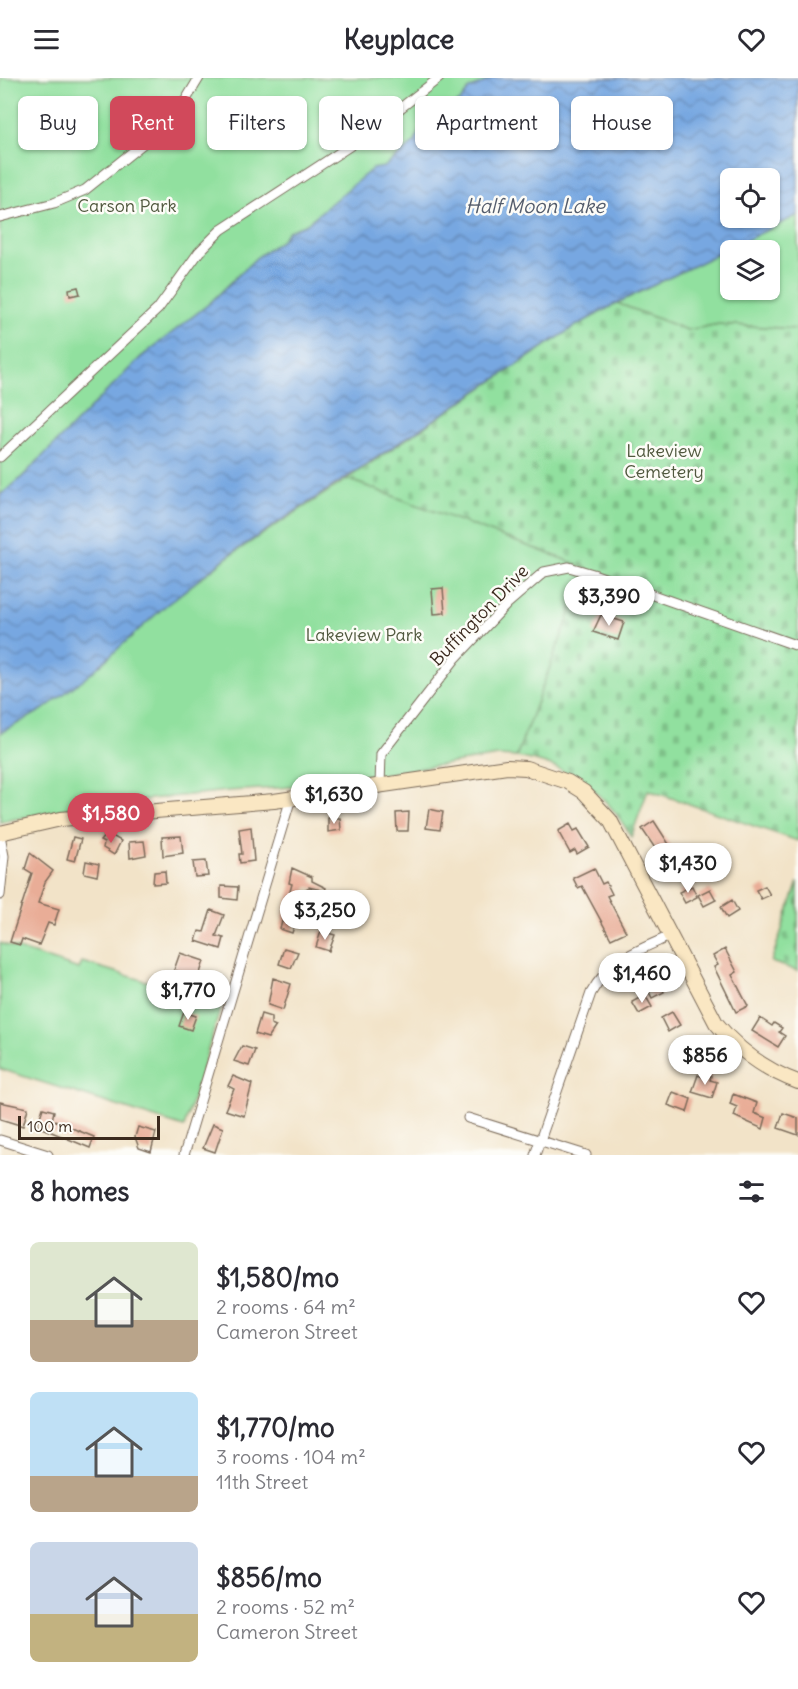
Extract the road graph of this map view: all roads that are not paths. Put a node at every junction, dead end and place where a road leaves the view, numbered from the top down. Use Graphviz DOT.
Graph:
graph roads {
  1 [pos="199,78"];
  2 [pos="439,78"];
  3 [pos="0,217"];
  4 [pos="0,458"];
  5 [pos="798,646"];
  6 [pos="380,786"];
  7 [pos="291,798"];
  8 [pos="0,834"];
  9 [pos="0,895"];
  10 [pos="670,936"];
  11 [pos="798,1082"];
  12 [pos="468,1118"];
  13 [pos="0,1140"];
  14 [pos="540,1141"];
  15 [pos="48,1155"];
  16 [pos="184,1155"];
  17 [pos="535,1155"];
  18 [pos="586,1155"];
  1 -- 3 [label="street"];
  2 -- 4 [label="street"];
  5 -- 6 [label="street, Buffington Drive"];
  6 -- 7 [label="main road"];
  6 -- 10 [label="main road"];
  7 -- 8 [label="main road"];
  7 -- 16 [label="street"];
  8 -- 9 [label="street"];
  10 -- 11 [label="main road"];
  10 -- 14 [label="street"];
  12 -- 14 [label="street"];
  13 -- 15 [label="street"];
  14 -- 17 [label="street"];
  14 -- 18 [label="street"];
}
